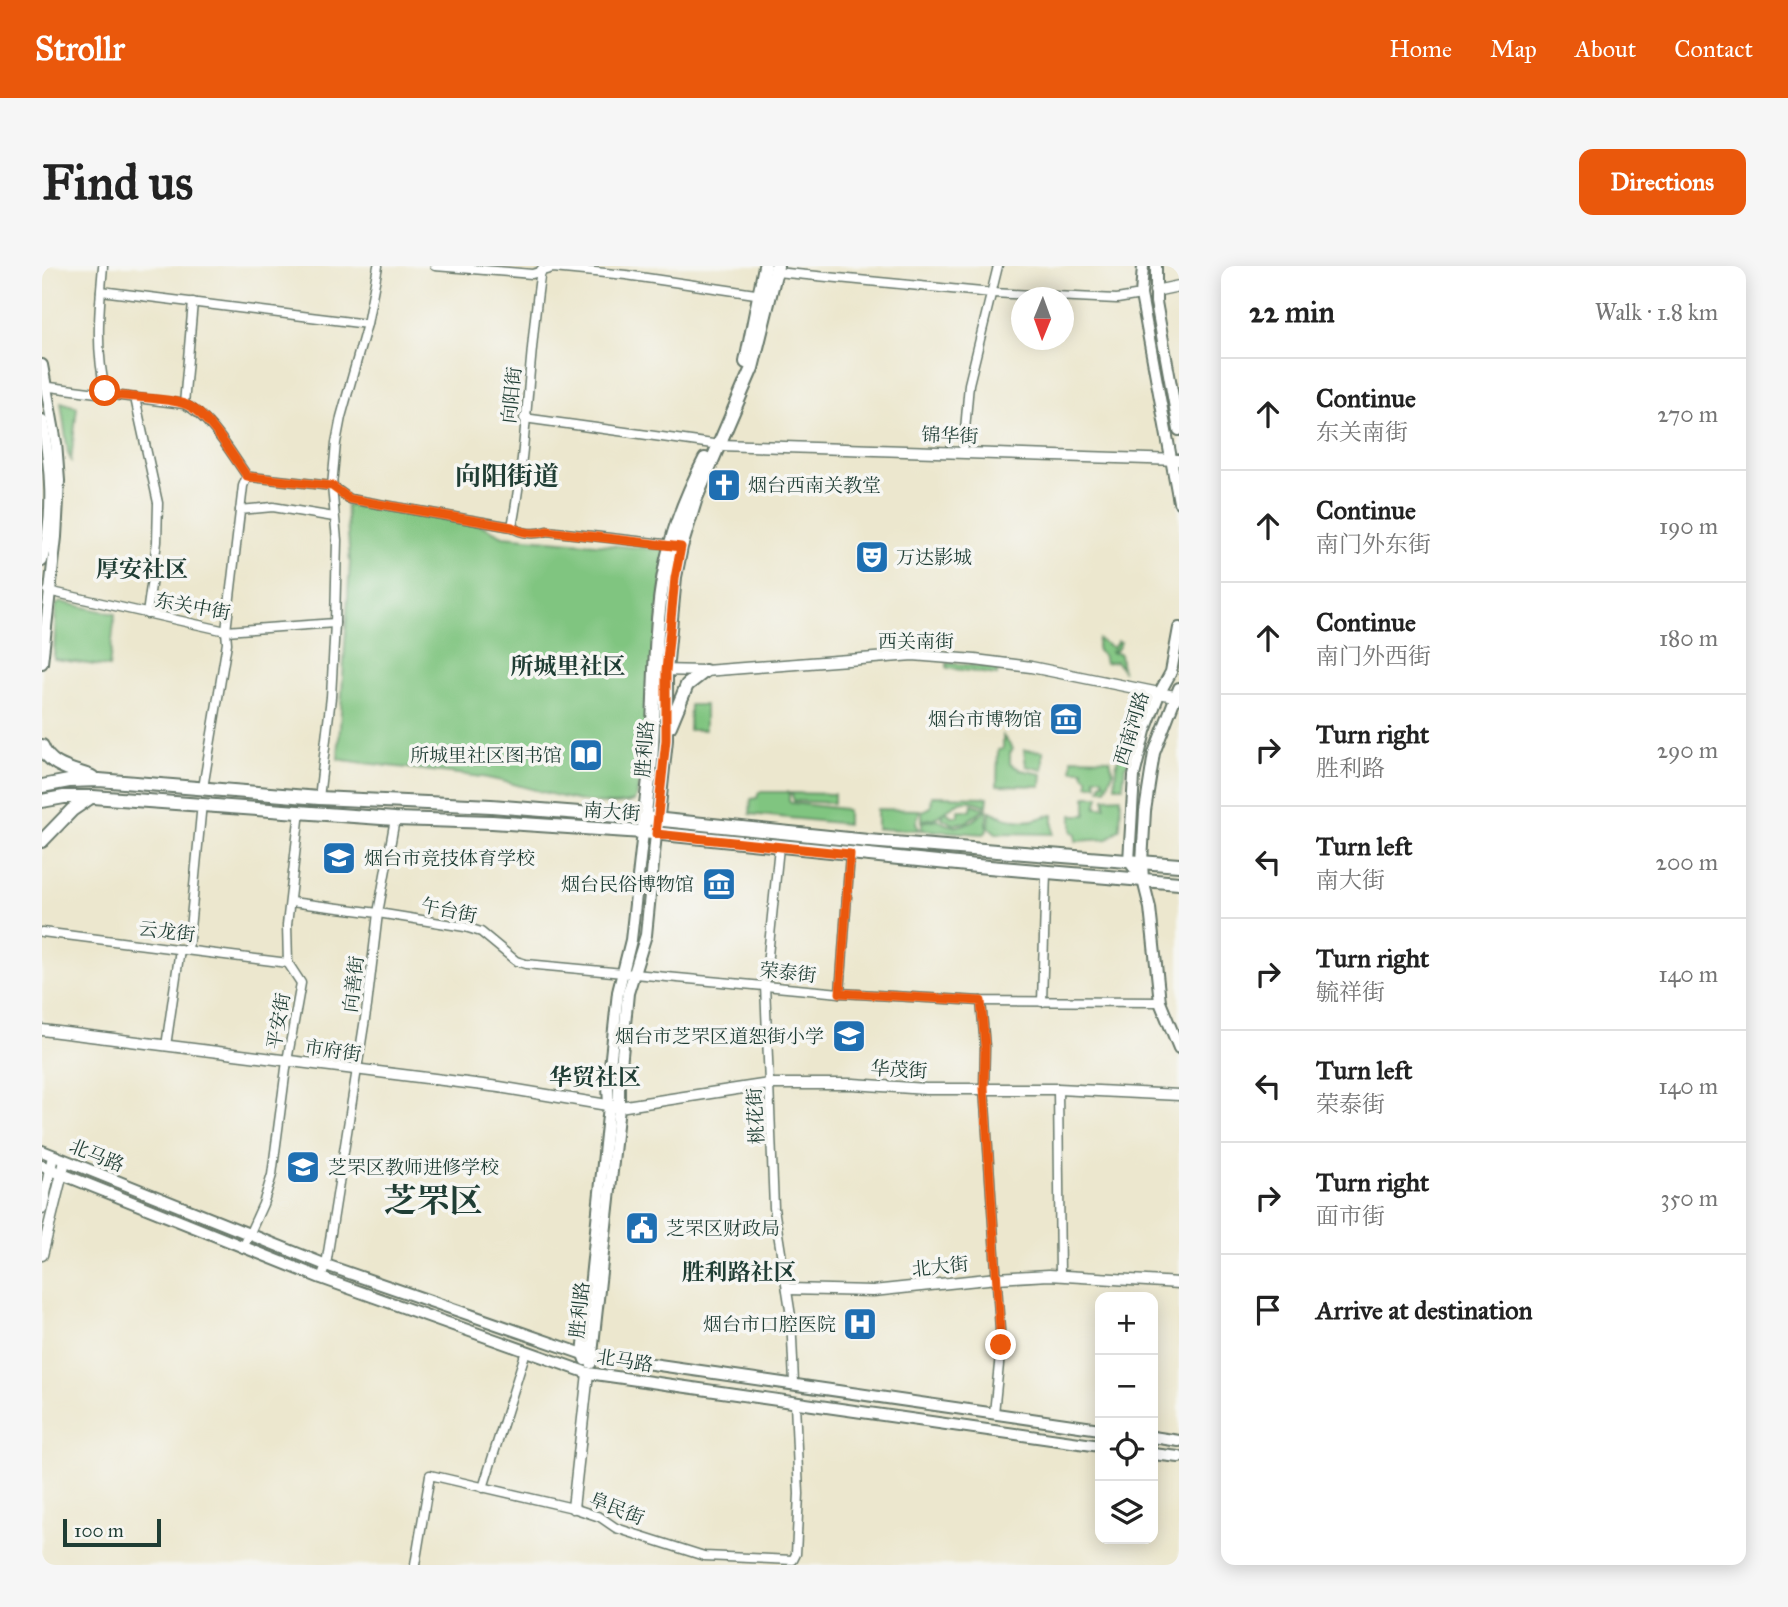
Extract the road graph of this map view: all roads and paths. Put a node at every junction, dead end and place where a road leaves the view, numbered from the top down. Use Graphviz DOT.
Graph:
graph roads {
  1 [pos="103,266"];
  2 [pos="378,266"];
  3 [pos="435,266"];
  4 [pos="998,266"];
  5 [pos="1143,266"];
  6 [pos="1156,266"];
  7 [pos="773,268"];
  8 [pos="542,269"];
  9 [pos="1179,286"];
  10 [pos="101,291"];
  11 [pos="1155,291"];
  12 [pos="992,293"];
  13 [pos="765,295"];
  14 [pos="1141,295"];
  15 [pos="193,302"];
  16 [pos="367,324"];
  17 [pos="42,365"];
  18 [pos="44,386"];
  19 [pos="106,394"];
  20 [pos="135,398"];
  21 [pos="184,404"];
  22 [pos="524,418"];
  23 [pos="42,420"];
  24 [pos="1179,430"];
  25 [pos="716,445"];
  26 [pos="963,453"];
  27 [pos="1175,460"];
  28 [pos="247,476"];
  29 [pos="332,486"];
  30 [pos="1179,502"];
  31 [pos="240,510"];
  32 [pos="334,517"];
  33 [pos="512,527"];
  34 [pos="676,545"];
  35 [pos="42,561"];
  36 [pos="45,591"];
  37 [pos="147,614"];
  38 [pos="335,623"];
  39 [pos="1179,628"];
  40 [pos="226,631"];
  41 [pos="42,663"];
  42 [pos="660,670"];
  43 [pos="705,671"];
  44 [pos="1159,694"];
  45 [pos="1178,694"];
  46 [pos="666,740"];
  47 [pos="42,746"];
  48 [pos="99,780"];
  49 [pos="42,786"];
  50 [pos="203,789"];
  51 [pos="93,797"];
  52 [pos="319,798"];
  53 [pos="42,801"];
  54 [pos="202,803"];
  55 [pos="300,811"];
  56 [pos="651,818"];
  57 [pos="395,819"];
  58 [pos="650,833"];
  59 [pos="42,841"];
  60 [pos="779,847"];
  61 [pos="850,854"];
  62 [pos="1136,862"];
  63 [pos="1179,865"];
  64 [pos="1046,872"];
  65 [pos="1143,880"];
  66 [pos="1179,883"];
  67 [pos="291,902"];
  68 [pos="378,913"];
  69 [pos="42,932"];
  70 [pos="184,949"];
  71 [pos="288,963"];
  72 [pos="629,972"];
  73 [pos="765,985"];
  74 [pos="840,993"];
  75 [pos="981,1001"];
  76 [pos="1042,1002"];
  77 [pos="1160,1003"];
  78 [pos="42,1030"];
  79 [pos="166,1046"];
  80 [pos="1179,1048"];
  81 [pos="287,1061"];
  82 [pos="357,1071"];
  83 [pos="769,1084"];
  84 [pos="984,1088"];
  85 [pos="1058,1089"];
  86 [pos="1179,1095"];
  87 [pos="614,1106"];
  88 [pos="47,1154"];
  89 [pos="65,1161"];
  90 [pos="46,1168"];
  91 [pos="61,1175"];
  92 [pos="42,1203"];
  93 [pos="249,1235"];
  94 [pos="243,1248"];
  95 [pos="42,1255"];
  96 [pos="326,1265"];
  97 [pos="1060,1276"];
  98 [pos="321,1278"];
  99 [pos="997,1278"];
  100 [pos="1179,1283"];
  101 [pos="788,1289"];
  102 [pos="526,1351"];
  103 [pos="588,1355"];
  104 [pos="588,1373"];
  105 [pos="794,1383"];
  106 [pos="795,1403"];
  107 [pos="994,1413"];
  108 [pos="1095,1428"];
  109 [pos="1158,1438"];
  110 [pos="1179,1441"];
  111 [pos="1095,1445"];
  112 [pos="1158,1455"];
  113 [pos="1179,1457"];
  114 [pos="483,1488"];
  115 [pos="573,1507"];
  116 [pos="415,1565"];
  1 -- 10 [label="street"];
  2 -- 16 [label="street"];
  3 -- 8 [label="street"];
  4 -- 12 [label="street"];
  5 -- 14 [label="main road"];
  6 -- 11 [label="main road"];
  7 -- 12 [label="street"];
  7 -- 13 [label="main road, 胜利路"];
  8 -- 13 [label="street"];
  8 -- 22 [label="street, 向阳街"];
  9 -- 11 [label="street"];
  10 -- 15 [label="street"];
  10 -- 19 [label="street"];
  11 -- 14 [label="main road"];
  11 -- 24 [label="main road"];
  12 -- 14 [label="street"];
  12 -- 26 [label="street"];
  13 -- 25 [label="main road, 胜利路"];
  14 -- 27 [label="main road"];
  15 -- 16 [label="street"];
  15 -- 21 [label="street"];
  16 -- 29 [label="street"];
  17 -- 18 [label="main road"];
  18 -- 19 [label="street"];
  18 -- 36 [label="main road"];
  19 -- 20 [label="street"];
  20 -- 21 [label="street"];
  20 -- 37 [label="street"];
  21 -- 28 [label="street"];
  22 -- 25 [label="street"];
  22 -- 33 [label="street, 向阳街"];
  23 -- 35 [label="main road"];
  25 -- 26 [label="street, 锦华街"];
  25 -- 34 [label="main road, 胜利路"];
  26 -- 27 [label="street, 锦华街"];
  27 -- 30 [label="main road"];
  28 -- 29 [label="street"];
  28 -- 31 [label="street"];
  29 -- 32 [label="street"];
  29 -- 33 [label="street"];
  31 -- 32 [label="street"];
  31 -- 40 [label="street"];
  32 -- 38 [label="street"];
  33 -- 34 [label="street"];
  34 -- 42 [label="main road, 胜利路"];
  36 -- 37 [label="street, 东关中街"];
  36 -- 41 [label="main road"];
  37 -- 40 [label="street, 东关中街"];
  38 -- 40 [label="street, 东关中街"];
  38 -- 52 [label="street"];
  39 -- 44 [label="main road, 西南河路"];
  40 -- 50 [label="street"];
  42 -- 43 [label="street, 西关南街"];
  42 -- 46 [label="main road, 胜利路"];
  42 -- 56 [label="main road, 胜利路"];
  43 -- 44 [label="street, 西关南街"];
  43 -- 46 [label="main road"];
  44 -- 45 [label="street, 西关南街"];
  44 -- 62 [label="main road, 西南河路"];
  45 -- 62 [label="main road, 西南河路"];
  46 -- 56 [label="main road, 胜利路"];
  47 -- 48 [label="main road"];
  48 -- 49 [label="main road, 南大街"];
  48 -- 50 [label="main road, 南大街"];
  50 -- 52 [label="main road, 南大街"];
  51 -- 53 [label="main road, 南大街"];
  51 -- 54 [label="main road, 南大街"];
  51 -- 59 [label="main road"];
  52 -- 56 [label="main road, 南大街"];
  54 -- 55 [label="main road, 南大街"];
  54 -- 70 [label="street"];
  55 -- 57 [label="main road, 南大街"];
  55 -- 67 [label="street, 平安街"];
  56 -- 58 [label="main road, 胜利路"];
  56 -- 62 [label="main road, 南大街"];
  57 -- 58 [label="main road, 南大街"];
  57 -- 68 [label="street, 向善街"];
  58 -- 60 [label="main road, 南大街"];
  58 -- 72 [label="main road, 胜利路"];
  60 -- 61 [label="main road, 南大街"];
  60 -- 73 [label="street, 桃花街"];
  61 -- 64 [label="main road, 南大街"];
  61 -- 74 [label="street"];
  62 -- 63 [label="main road, 南大街"];
  62 -- 65 [label="main road, 西南河路"];
  64 -- 65 [label="main road, 南大街"];
  64 -- 76 [label="street"];
  65 -- 66 [label="main road, 南大街"];
  65 -- 77 [label="main road, 西南河路"];
  67 -- 68 [label="street, 午台街"];
  67 -- 71 [label="street, 平安街"];
  68 -- 72 [label="street, 午台街"];
  68 -- 82 [label="street, 向善街"];
  69 -- 70 [label="street, 云龙街"];
  70 -- 71 [label="street, 云龙街"];
  70 -- 79 [label="street"];
  71 -- 81 [label="street, 平安街"];
  72 -- 73 [label="street, 荣泰街"];
  72 -- 87 [label="main road, 胜利路"];
  73 -- 74 [label="street, 荣泰街"];
  73 -- 83 [label="street, 桃花街"];
  74 -- 75 [label="street, 荣泰街"];
  75 -- 76 [label="street, 荣泰街"];
  75 -- 84 [label="street"];
  76 -- 77 [label="street, 荣泰街"];
  77 -- 80 [label="main road, 西南河路"];
  78 -- 79 [label="street, 市府街"];
  79 -- 81 [label="street, 市府街"];
  81 -- 82 [label="street, 市府街"];
  81 -- 93 [label="street, 平安街"];
  82 -- 87 [label="street, 市府街"];
  82 -- 96 [label="street, 向善街"];
  83 -- 84 [label="street, 华茂街"];
  83 -- 87 [label="street, 华茂街"];
  83 -- 101 [label="street, 桃花街"];
  84 -- 85 [label="street, 华茂街"];
  84 -- 99 [label="street"];
  85 -- 86 [label="street, 华茂街"];
  85 -- 97 [label="street"];
  87 -- 103 [label="main road, 胜利路"];
  88 -- 89 [label="main road, 北马路"];
  88 -- 90 [label="street"];
  89 -- 91 [label="street"];
  89 -- 93 [label="main road, 北马路"];
  90 -- 91 [label="main road, 北马路"];
  90 -- 92 [label="street"];
  91 -- 94 [label="main road, 北马路"];
  91 -- 95 [label="street"];
  93 -- 94 [label="street, 平安街"];
  93 -- 96 [label="main road, 北马路"];
  94 -- 98 [label="main road, 北马路"];
  96 -- 98 [label="street, 向善街"];
  96 -- 103 [label="main road, 北马路"];
  97 -- 99 [label="street, 北大街"];
  97 -- 100 [label="street, 北大街"];
  98 -- 102 [label="main road, 北马路"];
  99 -- 101 [label="street, 北大街"];
  99 -- 107 [label="street"];
  101 -- 105 [label="street, 桃花街"];
  102 -- 104 [label="main road, 北马路"];
  102 -- 114 [label="street"];
  103 -- 104 [label="main road, 胜利路"];
  103 -- 105 [label="main road, 北马路"];
  104 -- 106 [label="main road, 北马路"];
  104 -- 115 [label="street, 胜利路"];
  105 -- 107 [label="main road, 北马路"];
  106 -- 111 [label="main road, 北马路"];
  106 -- 115 [label="street, 阜民街"];
  107 -- 108 [label="main road, 北马路"];
  109 -- 110 [label="main road"];
  112 -- 113 [label="main road"];
  114 -- 115 [label="street, 阜民街"];
  114 -- 116 [label="street, 阜民街"];
}
